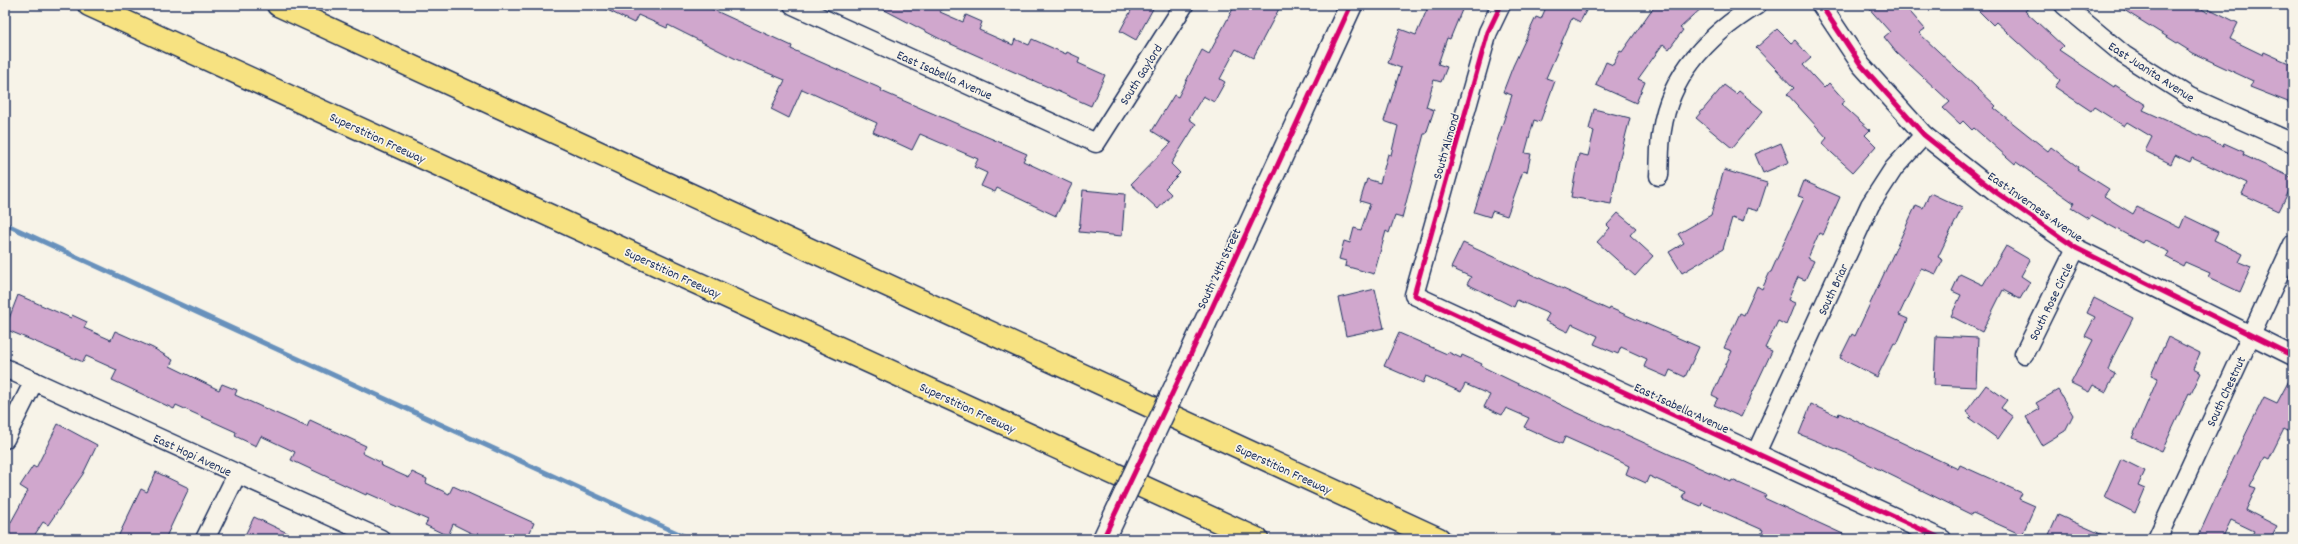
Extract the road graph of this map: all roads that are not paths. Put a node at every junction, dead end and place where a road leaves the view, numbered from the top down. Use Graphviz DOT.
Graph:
graph roads {
  1 [pos="89,5"];
  2 [pos="278,5"];
  3 [pos="793,5"];
  4 [pos="1184,5"];
  5 [pos="1351,5"];
  6 [pos="1501,5"];
  7 [pos="1757,5"];
  8 [pos="1820,5"];
  9 [pos="2064,5"];
  10 [pos="1924,135"];
  11 [pos="1096,143"];
  12 [pos="2293,143"];
  13 [pos="1659,176"];
  14 [pos="2293,244"];
  15 [pos="2076,248"];
  16 [pos="1414,295"];
  17 [pos="2250,336"];
  18 [pos="2024,354"];
  19 [pos="2293,356"];
  20 [pos="5,368"];
  21 [pos="34,381"];
  22 [pos="5,439"];
  23 [pos="1756,453"];
  24 [pos="236,474"];
  25 [pos="205,539"];
  26 [pos="381,539"];
  27 [pos="1104,539"];
  28 [pos="1257,539"];
  29 [pos="1439,539"];
  30 [pos="1942,539"];
  31 [pos="2157,539"];
  1 -- 28 [label="highway, Superstition Freeway"];
  2 -- 29 [label="highway, Superstition Freeway"];
  3 -- 11 [label="street, East Isabella Avenue"];
  4 -- 11 [label="street, South Gaylord"];
  5 -- 27 [label="street, South 24th Street, bridge"];
  6 -- 16 [label="street, South Almond"];
  7 -- 13 [label="street"];
  8 -- 10 [label="street, East Inverness Avenue"];
  9 -- 12 [label="street, East Juanita Avenue"];
  10 -- 15 [label="street, East Inverness Avenue"];
  10 -- 23 [label="street, South Briar"];
  14 -- 17 [label="street, South Chestnut"];
  15 -- 17 [label="street, East Inverness Avenue"];
  15 -- 18 [label="street, South Rose Circle"];
  16 -- 23 [label="street, East Isabella Avenue"];
  17 -- 19 [label="street, East Inverness Avenue"];
  17 -- 31 [label="street, South Chestnut"];
  20 -- 21 [label="street, East Hopi Avenue"];
  21 -- 22 [label="street"];
  21 -- 24 [label="street, East Hopi Avenue"];
  23 -- 30 [label="street, East Isabella Avenue"];
  24 -- 25 [label="street"];
  24 -- 26 [label="street, East Hopi Avenue"];
}
